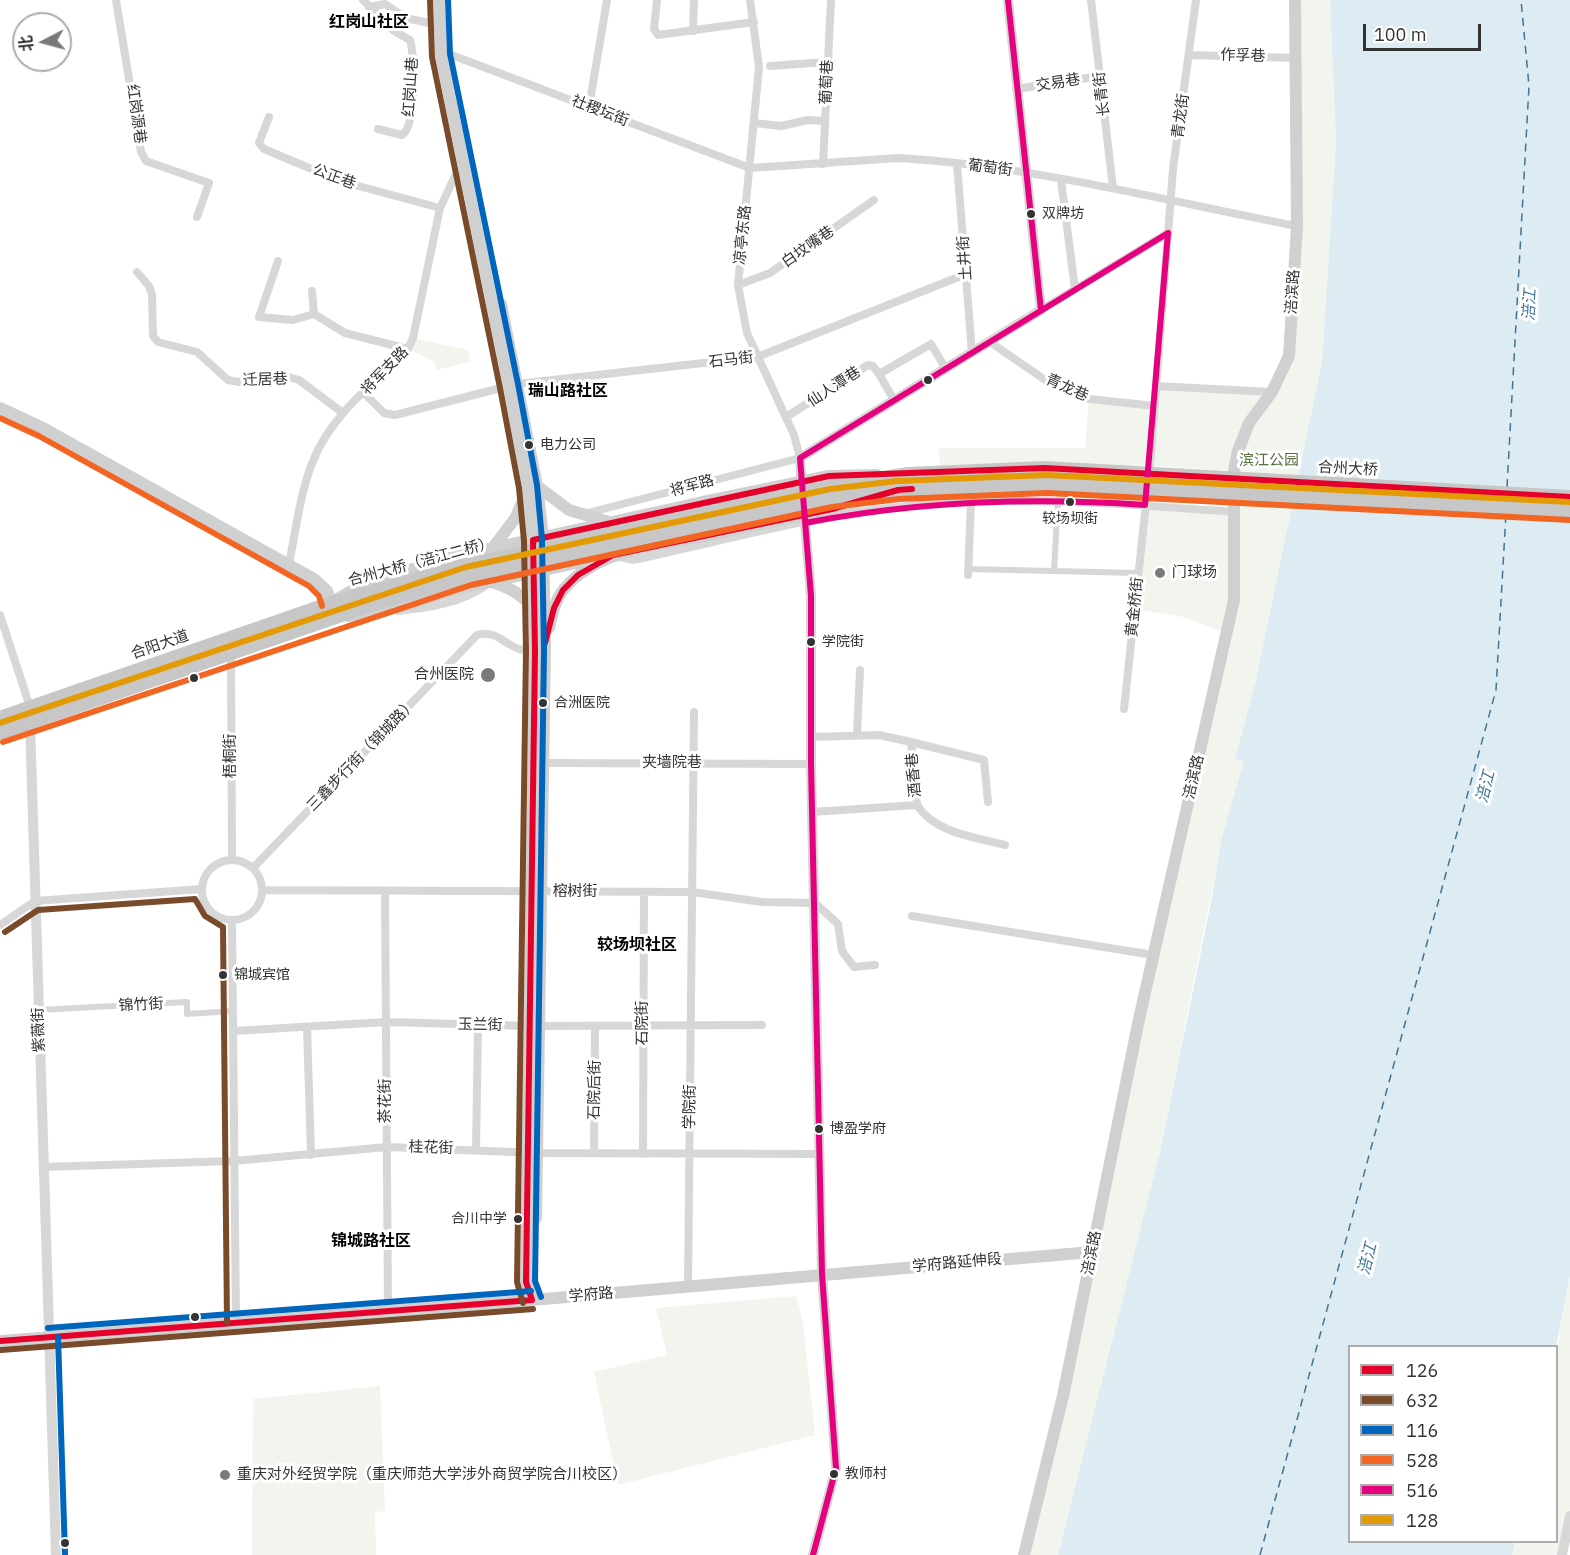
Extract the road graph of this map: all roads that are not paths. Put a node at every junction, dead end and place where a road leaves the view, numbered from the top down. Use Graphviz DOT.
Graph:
graph roads {
  1 [pos="116,0"];
  2 [pos="439,0"];
  3 [pos="447,0"];
  4 [pos="607,0"];
  5 [pos="657,0"];
  6 [pos="694,0"];
  7 [pos="750,0"];
  8 [pos="831,0"];
  9 [pos="1008,0"];
  10 [pos="1091,0"];
  11 [pos="1196,0"];
  12 [pos="1295,0"];
  13 [pos="366,4"];
  14 [pos="754,22"];
  15 [pos="438,25"];
  16 [pos="693,31"];
  17 [pos="449,54"];
  18 [pos="1189,55"];
  19 [pos="1296,58"];
  20 [pos="827,62"];
  21 [pos="770,66"];
  22 [pos="1100,76"];
  23 [pos="1016,89"];
  24 [pos="589,106"];
  25 [pos="269,117"];
  26 [pos="825,121"];
  27 [pos="754,123"];
  28 [pos="378,129"];
  29 [pos="823,164"];
  30 [pos="957,164"];
  31 [pos="750,168"];
  32 [pos="465,172"];
  33 [pos="1026,173"];
  34 [pos="1061,180"];
  35 [pos="1113,188"];
  36 [pos="874,200"];
  37 [pos="1170,202"];
  38 [pos="440,208"];
  39 [pos="197,217"];
  40 [pos="1297,226"];
  41 [pos="1168,233"];
  42 [pos="278,261"];
  43 [pos="137,272"];
  44 [pos="966,274"];
  45 [pos="738,285"];
  46 [pos="1075,289"];
  47 [pos="312,291"];
  48 [pos="1041,310"];
  49 [pos="314,314"];
  50 [pos="990,342"];
  51 [pos="408,349"];
  52 [pos="972,352"];
  53 [pos="758,357"];
  54 [pos="946,369"];
  55 [pos="879,374"];
  56 [pos="513,385"];
  57 [pos="1156,386"];
  58 [pos="1272,392"];
  59 [pos="364,393"];
  60 [pos="894,400"];
  61 [pos="1155,406"];
  62 [pos="0,408"];
  63 [pos="343,413"];
  64 [pos="786,417"];
  65 [pos="800,458"];
  66 [pos="908,474"];
  67 [pos="533,487"];
  68 [pos="898,490"];
  69 [pos="1570,497"];
  70 [pos="1058,500"];
  71 [pos="971,502"];
  72 [pos="1145,505"];
  73 [pos="1570,511"];
  74 [pos="1234,512"];
  75 [pos="584,514"];
  76 [pos="610,522"];
  77 [pos="805,523"];
  78 [pos="538,538"];
  79 [pos="492,549"];
  80 [pos="613,555"];
  81 [pos="289,564"];
  82 [pos="468,571"];
  83 [pos="539,571"];
  84 [pos="1054,571"];
  85 [pos="968,572"];
  86 [pos="1138,573"];
  87 [pos="491,582"];
  88 [pos="333,610"];
  89 [pos="535,611"];
  90 [pos="0,615"];
  91 [pos="540,649"];
  92 [pos="231,653"];
  93 [pos="860,670"];
  94 [pos="30,707"];
  95 [pos="1124,709"];
  96 [pos="694,712"];
  97 [pos="0,718"];
  98 [pos="30,723"];
  99 [pos="0,733"];
  100 [pos="857,734"];
  101 [pos="811,737"];
  102 [pos="911,742"];
  103 [pos="538,763"];
  104 [pos="693,764"];
  105 [pos="811,764"];
  106 [pos="988,802"];
  107 [pos="917,805"];
  108 [pos="812,812"];
  109 [pos="1005,845"];
  110 [pos="232,859"];
  111 [pos="253,868"];
  112 [pos="202,890"];
  113 [pos="262,890"];
  114 [pos="385,891"];
  115 [pos="536,892"];
  116 [pos="644,892"];
  117 [pos="692,892"];
  118 [pos="35,901"];
  119 [pos="815,903"];
  120 [pos="912,916"];
  121 [pos="232,920"];
  122 [pos="0,925"];
  123 [pos="1153,955"];
  124 [pos="875,965"];
  125 [pos="39,1010"];
  126 [pos="233,1011"];
  127 [pos="386,1022"];
  128 [pos="478,1025"];
  129 [pos="643,1025"];
  130 [pos="690,1025"];
  131 [pos="762,1025"];
  132 [pos="534,1026"];
  133 [pos="596,1026"];
  134 [pos="307,1027"];
  135 [pos="233,1031"];
  136 [pos="387,1147"];
  137 [pos="476,1150"];
  138 [pos="532,1152"];
  139 [pos="594,1154"];
  140 [pos="643,1154"];
  141 [pos="689,1154"];
  142 [pos="819,1154"];
  143 [pos="311,1155"];
  144 [pos="234,1161"];
  145 [pos="44,1167"];
  146 [pos="1092,1252"];
  147 [pos="822,1274"];
  148 [pos="688,1286"];
  149 [pos="532,1300"];
  150 [pos="388,1311"];
  151 [pos="236,1322"];
  152 [pos="49,1337"];
  153 [pos="0,1341"];
  154 [pos="1570,1515"];
  155 [pos="56,1555"];
  156 [pos="813,1555"];
  157 [pos="1024,1555"];
  158 [pos="1562,1555"];
  1 -- 39 [label="street, 红岗源巷"];
  2 -- 15 [label="main road"];
  3 -- 17 [label="main road"];
  4 -- 24 [label="street"];
  5 -- 16 [label="street"];
  6 -- 16 [label="street"];
  7 -- 14 [label="street, 凉亭东路"];
  8 -- 20 [label="street, 葡萄巷"];
  9 -- 23 [label="street"];
  10 -- 22 [label="street, 长青街"];
  11 -- 18 [label="street, 青龙街"];
  12 -- 19 [label="main road, 涪滨路"];
  13 -- 15 [label="street"];
  13 -- 28 [label="street, 红岗山巷"];
  14 -- 16 [label="street"];
  14 -- 27 [label="street, 凉亭东路"];
  15 -- 32 [label="main road"];
  17 -- 24 [label="street, 社稷坛街"];
  17 -- 56 [label="main road"];
  18 -- 19 [label="street, 作孚巷"];
  18 -- 37 [label="street, 青龙街"];
  19 -- 40 [label="main road, 涪滨路"];
  20 -- 21 [label="street"];
  20 -- 26 [label="street, 葡萄巷"];
  22 -- 23 [label="street, 交易巷"];
  22 -- 35 [label="street, 长青街"];
  23 -- 33 [label="street"];
  24 -- 31 [label="street, 社稷坛街"];
  25 -- 38 [label="street, 公正巷"];
  26 -- 27 [label="street"];
  26 -- 29 [label="street, 葡萄巷"];
  27 -- 31 [label="street, 凉亭东路"];
  29 -- 30 [label="street, 葡萄街"];
  29 -- 31 [label="street, 葡萄街"];
  30 -- 33 [label="street, 葡萄街"];
  30 -- 44 [label="street, 土井街"];
  31 -- 45 [label="street, 凉亭东路"];
  32 -- 38 [label="street, 将军支路"];
  32 -- 56 [label="main road"];
  33 -- 34 [label="street, 葡萄街"];
  33 -- 48 [label="street"];
  34 -- 35 [label="street, 葡萄街"];
  34 -- 46 [label="street"];
  35 -- 37 [label="street, 葡萄街"];
  36 -- 45 [label="street, 白坟嘴巷"];
  37 -- 40 [label="street, 葡萄街"];
  37 -- 41 [label="street, 青龙街"];
  38 -- 51 [label="street, 将军支路"];
  40 -- 58 [label="main road, 涪滨路"];
  41 -- 46 [label="street"];
  41 -- 57 [label="street, 青龙街"];
  42 -- 49 [label="street"];
  43 -- 63 [label="street, 迁居巷"];
  44 -- 52 [label="street, 土井街"];
  44 -- 53 [label="street, 石马街"];
  45 -- 53 [label="street, 凉亭东路"];
  46 -- 48 [label="street"];
  47 -- 49 [label="street"];
  48 -- 50 [label="street"];
  49 -- 51 [label="street"];
  50 -- 52 [label="street"];
  50 -- 61 [label="street, 青龙巷"];
  51 -- 59 [label="street, 将军支路"];
  52 -- 54 [label="street"];
  53 -- 56 [label="street, 石马街"];
  53 -- 64 [label="street, 凉亭东路"];
  54 -- 55 [label="street, 仙人潭巷"];
  54 -- 60 [label="street"];
  55 -- 60 [label="street, 仙人潭巷"];
  55 -- 64 [label="street, 仙人潭巷"];
  56 -- 59 [label="street, 石马街"];
  56 -- 67 [label="main road"];
  57 -- 58 [label="street"];
  57 -- 61 [label="street, 黄金桥街"];
  58 -- 74 [label="main road, 涪滨路"];
  59 -- 63 [label="street, 将军支路"];
  60 -- 65 [label="street"];
  61 -- 72 [label="street, 黄金桥街"];
  62 -- 81 [label="main road"];
  63 -- 81 [label="street, 将军支路"];
  64 -- 65 [label="street, 凉亭东路"];
  65 -- 75 [label="street, 将军路"];
  65 -- 77 [label="street"];
  66 -- 69 [label="highway, 合州大桥, bridge"];
  66 -- 76 [label="main road, bridge"];
  66 -- 82 [label="highway, 合州大桥（涪江二桥）, bridge"];
  67 -- 75 [label="main road"];
  67 -- 78 [label="main road"];
  67 -- 79 [label="main road"];
  68 -- 73 [label="highway, 合州大桥, bridge"];
  68 -- 80 [label="main road, bridge"];
  68 -- 82 [label="highway, 合州大桥（涪江二桥）, bridge"];
  70 -- 71 [label="street"];
  70 -- 72 [label="street"];
  70 -- 84 [label="street"];
  71 -- 77 [label="street"];
  71 -- 85 [label="street"];
  72 -- 74 [label="street"];
  72 -- 86 [label="street, 黄金桥街"];
  74 -- 123 [label="main road, 涪滨路"];
  75 -- 76 [label="main road"];
  76 -- 78 [label="main road"];
  77 -- 80 [label="street"];
  77 -- 101 [label="street"];
  78 -- 79 [label="main road"];
  78 -- 83 [label="main road"];
  79 -- 88 [label="main road"];
  80 -- 83 [label="main road"];
  80 -- 91 [label="main road"];
  81 -- 88 [label="main road"];
  82 -- 88 [label="highway, 合州大桥（涪江二桥）"];
  83 -- 87 [label="main road"];
  83 -- 89 [label="main road"];
  83 -- 91 [label="main road"];
  84 -- 85 [label="street"];
  84 -- 86 [label="street"];
  86 -- 95 [label="street, 黄金桥街"];
  87 -- 88 [label="main road"];
  87 -- 89 [label="main road"];
  88 -- 92 [label="highway, 合阳大道"];
  88 -- 94 [label="highway, 合阳大道"];
  89 -- 91 [label="main road"];
  90 -- 94 [label="street"];
  91 -- 103 [label="main road"];
  91 -- 111 [label="street, 三鑫步行街（锦城路）"];
  92 -- 98 [label="highway, 合阳大道"];
  92 -- 110 [label="street, 梧桐街"];
  93 -- 100 [label="street"];
  94 -- 97 [label="highway, 合阳大道"];
  96 -- 104 [label="street, 学院街"];
  98 -- 99 [label="highway, 合阳大道"];
  98 -- 118 [label="street, 紫薇街"];
  100 -- 101 [label="street, 酒香巷"];
  100 -- 102 [label="street, 酒香巷"];
  101 -- 105 [label="street"];
  102 -- 106 [label="street"];
  102 -- 107 [label="street, 酒香巷"];
  103 -- 104 [label="street, 夹墙院巷"];
  103 -- 115 [label="main road"];
  104 -- 105 [label="street, 夹墙院巷"];
  104 -- 117 [label="street, 学院街"];
  105 -- 108 [label="street"];
  107 -- 108 [label="street, 酒香巷"];
  107 -- 109 [label="street"];
  108 -- 119 [label="street"];
  110 -- 111 [label="street"];
  110 -- 112 [label="street"];
  111 -- 113 [label="street"];
  112 -- 118 [label="street"];
  112 -- 121 [label="street"];
  113 -- 114 [label="street, 榕树街"];
  113 -- 121 [label="street"];
  114 -- 115 [label="street, 榕树街"];
  114 -- 127 [label="street, 茶花街"];
  115 -- 116 [label="street, 榕树街"];
  115 -- 132 [label="main road"];
  116 -- 117 [label="street, 榕树街"];
  116 -- 129 [label="street, 石院街"];
  117 -- 119 [label="street, 榕树街"];
  117 -- 130 [label="street, 学院街"];
  118 -- 122 [label="street"];
  118 -- 125 [label="street, 紫薇街"];
  119 -- 124 [label="street"];
  119 -- 142 [label="street"];
  120 -- 123 [label="street"];
  121 -- 126 [label="street"];
  123 -- 146 [label="main road, 涪滨路"];
  125 -- 126 [label="street, 锦竹街"];
  125 -- 145 [label="street, 紫薇街"];
  126 -- 135 [label="street"];
  127 -- 128 [label="street, 玉兰街"];
  127 -- 134 [label="street, 玉兰街"];
  127 -- 136 [label="street, 茶花街"];
  128 -- 132 [label="street, 玉兰街"];
  128 -- 137 [label="street"];
  129 -- 130 [label="street, 玉兰街"];
  129 -- 133 [label="street, 玉兰街"];
  129 -- 140 [label="street, 石院街"];
  130 -- 131 [label="street, 玉兰街"];
  130 -- 141 [label="street, 学院街"];
  132 -- 133 [label="street, 玉兰街"];
  132 -- 138 [label="main road"];
  133 -- 139 [label="street, 石院后街"];
  134 -- 135 [label="street, 玉兰街"];
  134 -- 143 [label="street"];
  135 -- 144 [label="street"];
  136 -- 137 [label="street, 桂花街"];
  136 -- 143 [label="street, 桂花街"];
  136 -- 150 [label="street, 茶花街"];
  137 -- 138 [label="street, 桂花街"];
  138 -- 139 [label="street, 桂花街"];
  138 -- 149 [label="main road"];
  139 -- 140 [label="street, 桂花街"];
  140 -- 141 [label="street, 桂花街"];
  141 -- 142 [label="street, 桂花街"];
  141 -- 148 [label="street, 学院街"];
  142 -- 147 [label="street"];
  143 -- 144 [label="street, 桂花街"];
  144 -- 145 [label="street, 桂花街"];
  144 -- 151 [label="street"];
  145 -- 152 [label="street, 紫薇街"];
  146 -- 147 [label="main road, 学府路延伸段"];
  146 -- 157 [label="main road, 涪滨路"];
  147 -- 148 [label="main road, 学府路"];
  147 -- 156 [label="street"];
  148 -- 149 [label="main road, 学府路"];
  149 -- 150 [label="main road, 学府路"];
  150 -- 151 [label="main road, 学府路"];
  151 -- 152 [label="main road, 学府路"];
  152 -- 153 [label="main road, 学府路"];
  152 -- 155 [label="street, 紫薇街"];
  154 -- 158 [label="street"];
}
